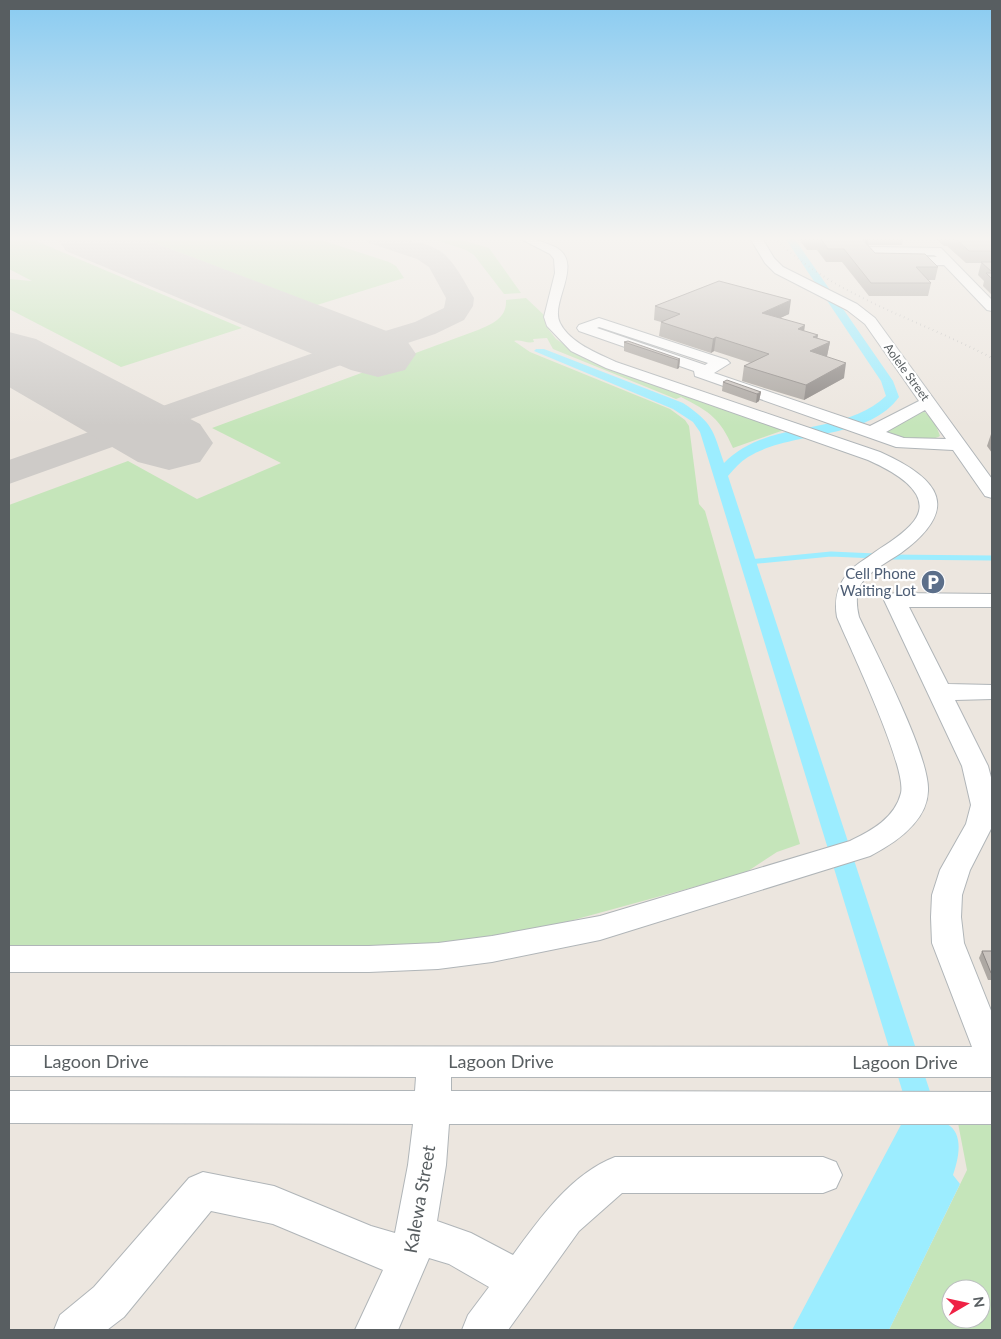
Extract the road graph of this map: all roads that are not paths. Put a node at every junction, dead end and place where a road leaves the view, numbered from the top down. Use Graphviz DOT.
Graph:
graph roads {
  1 [pos="555,300"];
  2 [pos="839,300"];
  3 [pos="557,330"];
  4 [pos="928,402"];
  5 [pos="871,433"];
  6 [pos="959,446"];
  7 [pos="992,492"];
  8 [pos="992,600"];
  9 [pos="940,692"];
  10 [pos="992,692"];
  11 [pos="9,959"];
  12 [pos="992,1054"];
  13 [pos="9,1061"];
  14 [pos="434,1061"];
  15 [pos="992,1062"];
  16 [pos="9,1107"];
  17 [pos="433,1107"];
  18 [pos="992,1108"];
  19 [pos="823,1175"];
  20 [pos="412,1246"];
  21 [pos="519,1281"];
  22 [pos="75,1330"];
  23 [pos="376,1330"];
  24 [pos="484,1330"];
  1 -- 3 [label="street"];
  2 -- 4 [label="street, Aolele Street"];
  3 -- 5 [label="street"];
  3 -- 11 [label="street"];
  4 -- 5 [label="street"];
  4 -- 6 [label="street, Aolele Street"];
  5 -- 6 [label="street"];
  6 -- 7 [label="street, Aolele Street"];
  8 -- 9 [label="street"];
  9 -- 10 [label="street"];
  9 -- 12 [label="street"];
  13 -- 14 [label="street, Lagoon Drive"];
  14 -- 15 [label="street, Lagoon Drive"];
  14 -- 17 [label="street, Kalewa Street"];
  16 -- 17 [label="street"];
  17 -- 18 [label="street"];
  17 -- 20 [label="street, Kalewa Street"];
  19 -- 21 [label="street"];
  20 -- 21 [label="street"];
  20 -- 22 [label="street"];
  20 -- 23 [label="street, Kalewa Street"];
  21 -- 24 [label="street"];
}
